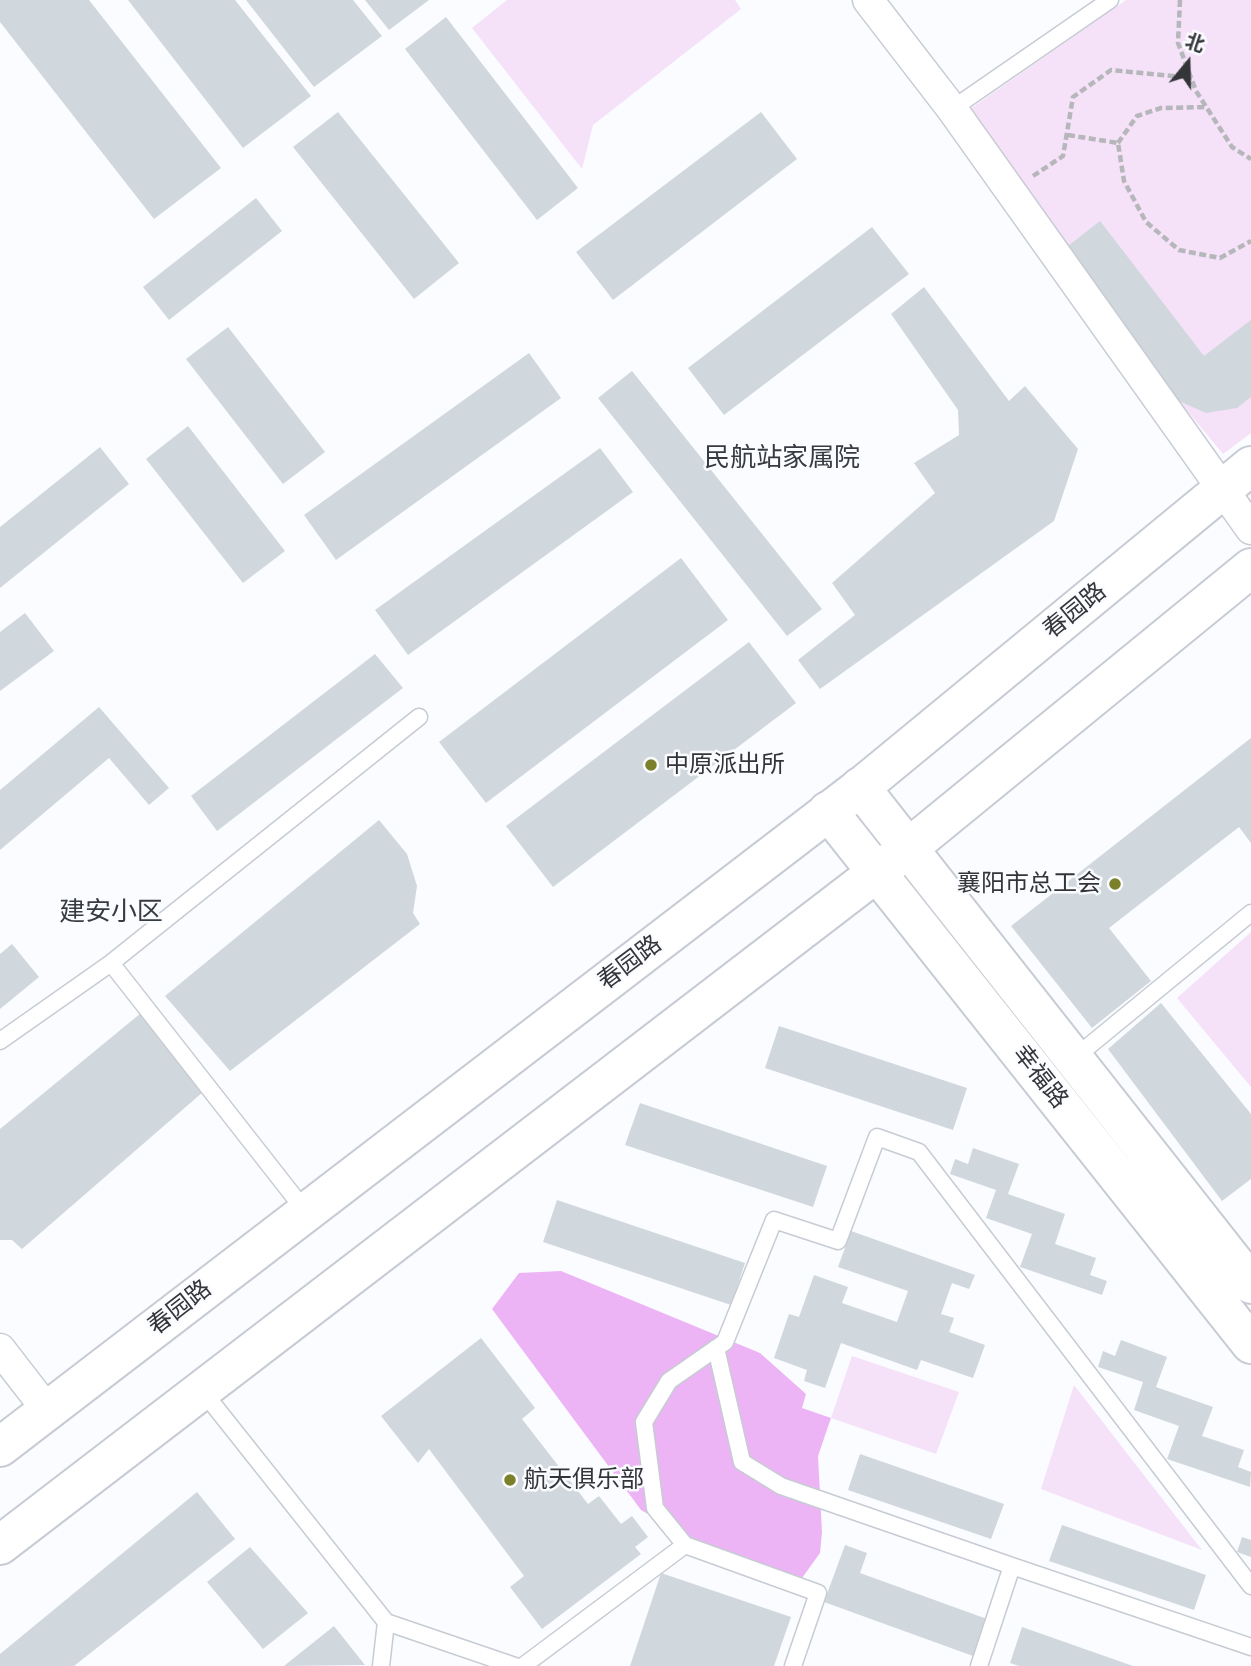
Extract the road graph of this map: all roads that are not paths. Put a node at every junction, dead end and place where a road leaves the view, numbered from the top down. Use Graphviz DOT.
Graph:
graph roads {
  1 [pos="868,0"];
  2 [pos="1110,0"];
  3 [pos="953,109"];
  4 [pos="1237,478"];
  5 [pos="1251,529"];
  6 [pos="1251,568"];
  7 [pos="419,717"];
  8 [pos="860,787"];
  9 [pos="828,811"];
  10 [pos="892,861"];
  11 [pos="1251,913"];
  12 [pos="111,963"];
  13 [pos="0,1041"];
  14 [pos="1073,1059"];
  15 [pos="306,1212"];
  16 [pos="1251,1284"];
  17 [pos="1251,1344"];
  18 [pos="716,1348"];
  19 [pos="0,1349"];
  20 [pos="201,1389"];
  21 [pos="48,1411"];
  22 [pos="0,1447"];
  23 [pos="0,1545"];
  24 [pos="685,1545"];
  25 [pos="1012,1566"];
  26 [pos="1251,1586"];
  27 [pos="386,1622"];
  28 [pos="1251,1647"];
  29 [pos="381,1666"];
  30 [pos="515,1666"];
  31 [pos="523,1666"];
  32 [pos="793,1666"];
  33 [pos="979,1666"];
  1 -- 3 [label="street"];
  2 -- 3 [label="lane"];
  3 -- 4 [label="street"];
  4 -- 5 [label="street"];
  4 -- 8 [label="main road, 春园路"];
  6 -- 10 [label="main road"];
  7 -- 12 [label="lane"];
  8 -- 9 [label="main road, 春园路"];
  8 -- 10 [label="main road, 幸福路"];
  9 -- 10 [label="main road, 幸福路"];
  9 -- 15 [label="main road, 春园路"];
  10 -- 14 [label="main road, 幸福路"];
  10 -- 17 [label="main road, 幸福路"];
  10 -- 20 [label="main road"];
  11 -- 14 [label="lane"];
  12 -- 13 [label="lane"];
  12 -- 15 [label="lane"];
  14 -- 16 [label="main road, 幸福路"];
  15 -- 21 [label="main road, 春园路"];
  18 -- 24 [label="lane"];
  18 -- 25 [label="lane"];
  18 -- 26 [label="lane"];
  19 -- 21 [label="street"];
  20 -- 23 [label="main road"];
  20 -- 27 [label="lane"];
  21 -- 22 [label="main road, 春园路"];
  24 -- 31 [label="lane"];
  24 -- 32 [label="lane"];
  25 -- 28 [label="lane"];
  25 -- 33 [label="lane"];
  27 -- 29 [label="lane"];
  27 -- 30 [label="lane"];
}
